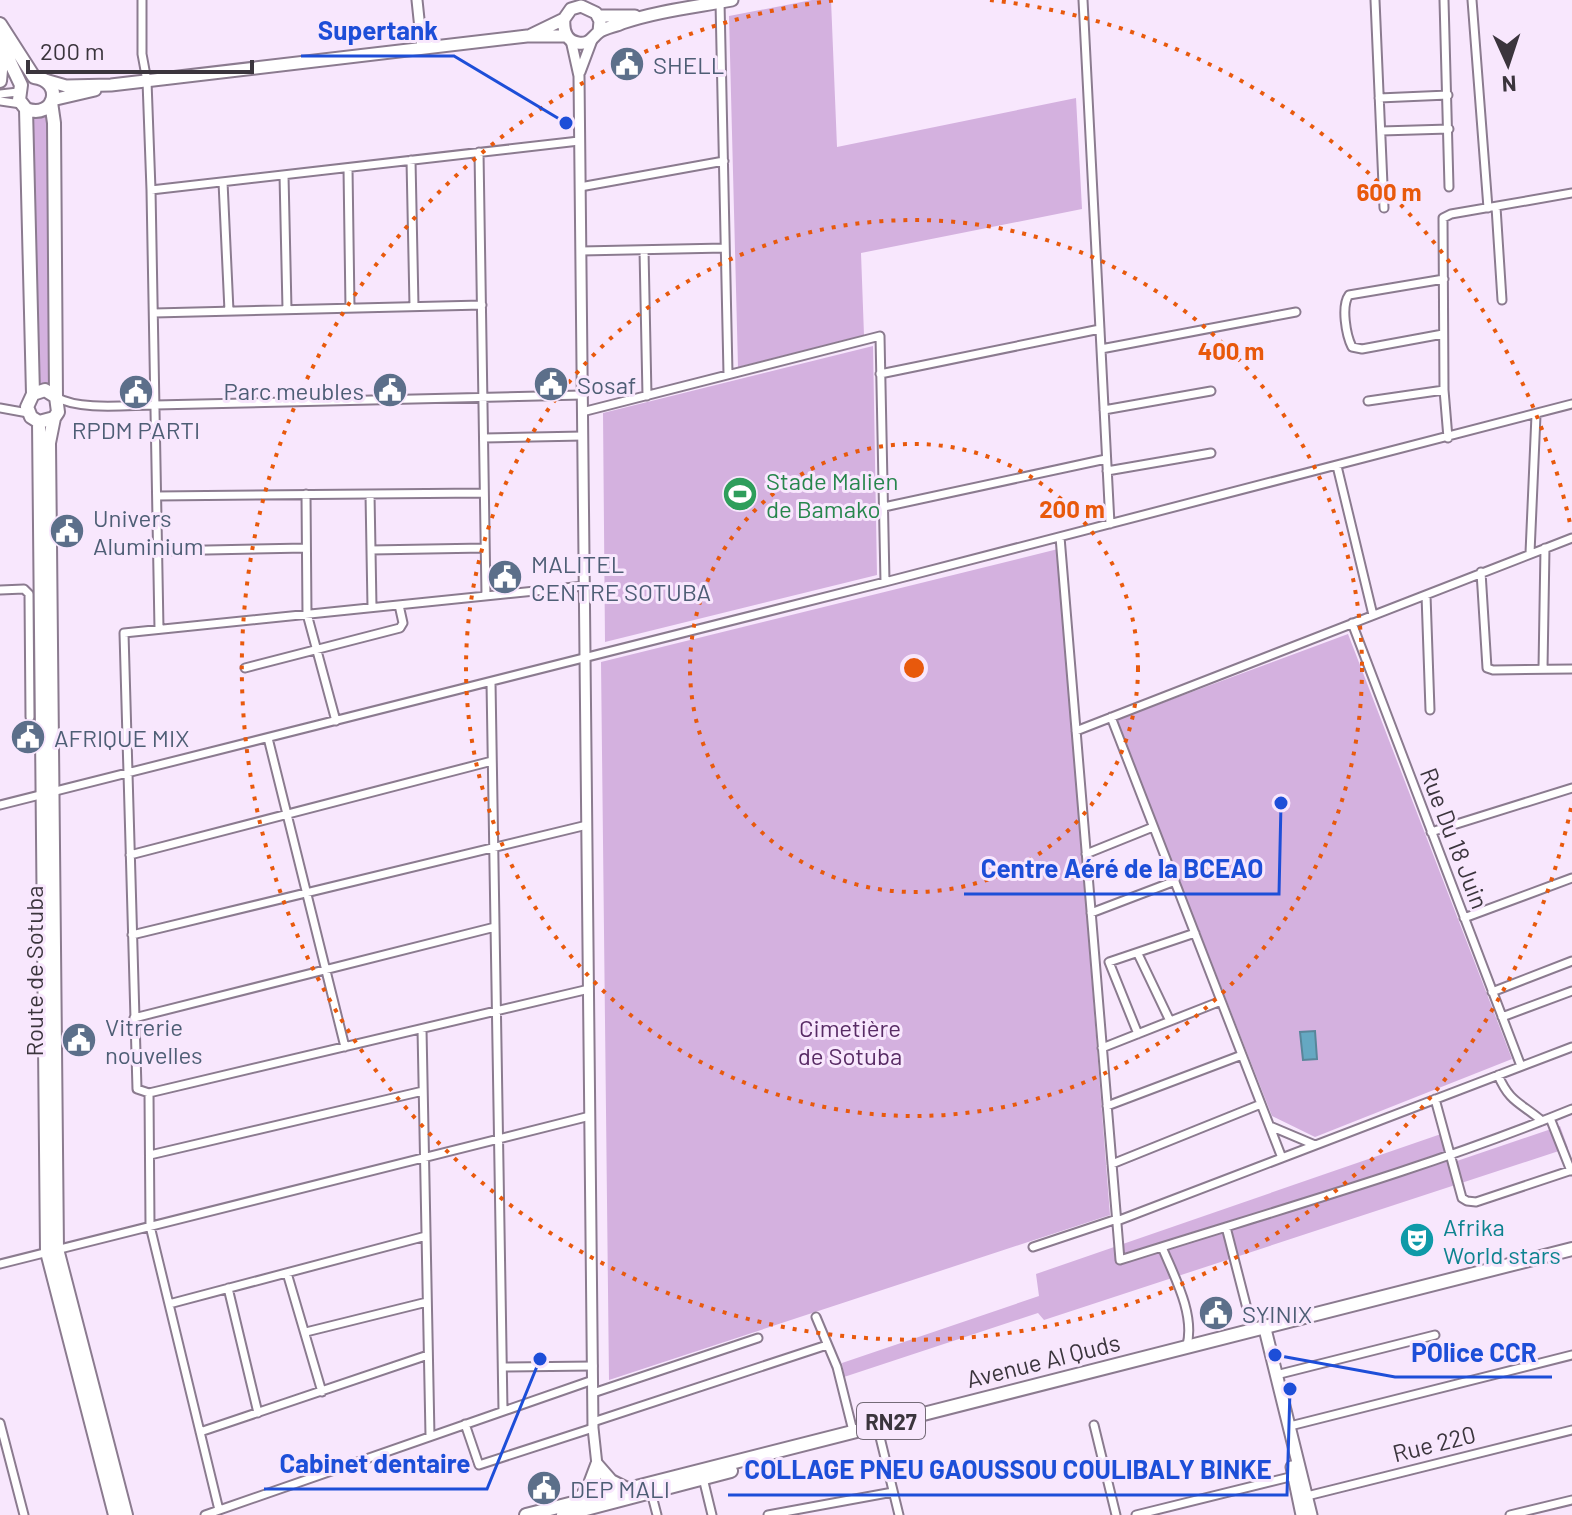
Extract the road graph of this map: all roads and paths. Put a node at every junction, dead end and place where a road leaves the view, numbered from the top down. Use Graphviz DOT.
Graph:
graph roads {
  1 [pos="142,0"];
  2 [pos="417,0"];
  3 [pos="577,0"];
  4 [pos="1083,0"];
  5 [pos="1375,0"];
  6 [pos="1444,0"];
  7 [pos="1472,0"];
  8 [pos="726,1"];
  9 [pos="594,9"];
  10 [pos="566,16"];
  11 [pos="644,16"];
  12 [pos="0,24"];
  13 [pos="527,36"];
  14 [pos="596,36"];
  15 [pos="569,38"];
  16 [pos="1,43"];
  17 [pos="422,48"];
  18 [pos="579,76"];
  19 [pos="39,79"];
  20 [pos="0,81"];
  21 [pos="147,81"];
  22 [pos="111,85"];
  23 [pos="0,94"];
  24 [pos="1448,95"];
  25 [pos="22,98"];
  26 [pos="1379,98"];
  27 [pos="0,101"];
  28 [pos="52,101"];
  29 [pos="1449,129"];
  30 [pos="1381,131"];
  31 [pos="579,141"];
  32 [pos="479,152"];
  33 [pos="411,160"];
  34 [pos="724,161"];
  35 [pos="348,168"];
  36 [pos="284,175"];
  37 [pos="223,182"];
  38 [pos="580,187"];
  39 [pos="1449,187"];
  40 [pos="151,190"];
  41 [pos="1572,193"];
  42 [pos="1572,202"];
  43 [pos="1384,208"];
  44 [pos="1492,208"];
  45 [pos="725,248"];
  46 [pos="644,250"];
  47 [pos="581,251"];
  48 [pos="1444,279"];
  49 [pos="1502,300"];
  50 [pos="482,305"];
  51 [pos="414,306"];
  52 [pos="350,308"];
  53 [pos="287,309"];
  54 [pos="229,311"];
  55 [pos="1296,312"];
  56 [pos="154,313"];
  57 [pos="1100,329"];
  58 [pos="1443,334"];
  59 [pos="1101,349"];
  60 [pos="728,374"];
  61 [pos="880,374"];
  62 [pos="1444,390"];
  63 [pos="1211,391"];
  64 [pos="582,395"];
  65 [pos="647,396"];
  66 [pos="56,397"];
  67 [pos="483,397"];
  68 [pos="1368,401"];
  69 [pos="30,403"];
  70 [pos="1572,404"];
  71 [pos="88,405"];
  72 [pos="155,405"];
  73 [pos="0,408"];
  74 [pos="1104,410"];
  75 [pos="582,412"];
  76 [pos="56,415"];
  77 [pos="1536,415"];
  78 [pos="39,422"];
  79 [pos="583,436"];
  80 [pos="484,438"];
  81 [pos="1448,438"];
  82 [pos="1211,453"];
  83 [pos="1106,459"];
  84 [pos="1337,466"];
  85 [pos="1107,471"];
  86 [pos="484,493"];
  87 [pos="306,494"];
  88 [pos="370,494"];
  89 [pos="157,496"];
  90 [pos="884,507"];
  91 [pos="1110,524"];
  92 [pos="1060,537"];
  93 [pos="1572,538"];
  94 [pos="306,548"];
  95 [pos="485,548"];
  96 [pos="1545,548"];
  97 [pos="371,550"];
  98 [pos="158,551"];
  99 [pos="1530,553"];
  100 [pos="1481,572"];
  101 [pos="885,582"];
  102 [pos="584,586"];
  103 [pos="0,590"];
  104 [pos="1426,595"];
  105 [pos="486,596"];
  106 [pos="399,605"];
  107 [pos="372,607"];
  108 [pos="307,614"];
  109 [pos="1373,615"];
  110 [pos="1352,623"];
  111 [pos="159,629"];
  112 [pos="316,648"];
  113 [pos="585,658"];
  114 [pos="245,668"];
  115 [pos="1543,668"];
  116 [pos="1572,669"];
  117 [pos="491,682"];
  118 [pos="1430,710"];
  119 [pos="30,717"];
  120 [pos="1111,717"];
  121 [pos="336,721"];
  122 [pos="1076,731"];
  123 [pos="268,738"];
  124 [pos="492,761"];
  125 [pos="128,773"];
  126 [pos="1572,788"];
  127 [pos="49,793"];
  128 [pos="0,805"];
  129 [pos="287,814"];
  130 [pos="587,825"];
  131 [pos="1153,827"];
  132 [pos="1431,832"];
  133 [pos="494,848"];
  134 [pos="1086,854"];
  135 [pos="130,855"];
  136 [pos="1572,878"];
  137 [pos="1175,881"];
  138 [pos="307,893"];
  139 [pos="1091,913"];
  140 [pos="1464,918"];
  141 [pos="495,927"];
  142 [pos="1195,933"];
  143 [pos="132,935"];
  144 [pos="1138,954"];
  145 [pos="1572,961"];
  146 [pos="326,970"];
  147 [pos="589,989"];
  148 [pos="1572,991"];
  149 [pos="1492,992"];
  150 [pos="1221,1001"];
  151 [pos="497,1011"];
  152 [pos="1502,1017"];
  153 [pos="134,1018"];
  154 [pos="1170,1021"];
  155 [pos="422,1029"];
  156 [pos="1138,1034"];
  157 [pos="345,1047"];
  158 [pos="1572,1047"];
  159 [pos="1102,1048"];
  160 [pos="1242,1055"];
  161 [pos="1521,1066"];
  162 [pos="1498,1075"];
  163 [pos="423,1091"];
  164 [pos="149,1093"];
  165 [pos="1435,1099"];
  166 [pos="1261,1104"];
  167 [pos="1107,1106"];
  168 [pos="1572,1109"];
  169 [pos="590,1116"];
  170 [pos="1546,1119"];
  171 [pos="1270,1126"];
  172 [pos="499,1139"];
  173 [pos="1315,1145"];
  174 [pos="150,1155"];
  175 [pos="1451,1155"];
  176 [pos="425,1157"];
  177 [pos="1282,1158"];
  178 [pos="1112,1164"];
  179 [pos="1572,1170"];
  180 [pos="1117,1220"];
  181 [pos="150,1226"];
  182 [pos="1226,1227"];
  183 [pos="426,1236"];
  184 [pos="1033,1247"];
  185 [pos="1162,1247"];
  186 [pos="1572,1249"];
  187 [pos="52,1251"];
  188 [pos="1572,1257"];
  189 [pos="0,1264"];
  190 [pos="287,1273"];
  191 [pos="228,1288"];
  192 [pos="427,1302"];
  193 [pos="169,1304"];
  194 [pos="816,1317"];
  195 [pos="1259,1329"];
  196 [pos="306,1332"];
  197 [pos="1435,1335"];
  198 [pos="758,1338"];
  199 [pos="827,1345"];
  200 [pos="1187,1345"];
  201 [pos="428,1355"];
  202 [pos="1572,1355"];
  203 [pos="593,1366"];
  204 [pos="503,1367"];
  205 [pos="1276,1375"];
  206 [pos="593,1380"];
  207 [pos="322,1392"];
  208 [pos="593,1393"];
  209 [pos="503,1410"];
  210 [pos="258,1413"];
  211 [pos="0,1423"];
  212 [pos="465,1424"];
  213 [pos="593,1425"];
  214 [pos="1094,1425"];
  215 [pos="1290,1426"];
  216 [pos="878,1429"];
  217 [pos="1572,1430"];
  218 [pos="853,1431"];
  219 [pos="200,1432"];
  220 [pos="430,1436"];
  221 [pos="597,1465"];
  222 [pos="1294,1476"];
  223 [pos="703,1478"];
  224 [pos="627,1489"];
  225 [pos="651,1492"];
  226 [pos="893,1492"];
  227 [pos="1307,1496"];
  228 [pos="1572,1500"];
  229 [pos="576,1502"];
  230 [pos="594,1502"];
  231 [pos="219,1510"];
  232 [pos="24,1515"];
  233 [pos="115,1515"];
  234 [pos="126,1515"];
  235 [pos="205,1515"];
  236 [pos="526,1515"];
  237 [pos="563,1515"];
  238 [pos="657,1515"];
  239 [pos="712,1515"];
  240 [pos="768,1515"];
  241 [pos="899,1515"];
  242 [pos="1116,1515"];
  243 [pos="1136,1515"];
  244 [pos="1302,1515"];
  245 [pos="1311,1515"];
  246 [pos="1510,1515"];
  1 -- 21 [label="street"];
  2 -- 17 [label="street"];
  3 -- 10 [label="street"];
  4 -- 57 [label="street"];
  5 -- 26 [label="street"];
  6 -- 24 [label="street"];
  7 -- 44 [label="street"];
  8 -- 11 [label="main road"];
  8 -- 34 [label="street"];
  9 -- 10 [label="main road"];
  9 -- 11 [label="main road"];
  9 -- 14 [label="main road"];
  10 -- 13 [label="main road"];
  10 -- 15 [label="main road"];
  11 -- 14 [label="main road"];
  12 -- 19 [label="main road"];
  13 -- 15 [label="main road"];
  13 -- 17 [label="main road"];
  14 -- 15 [label="main road"];
  14 -- 18 [label="street"];
  15 -- 18 [label="street"];
  16 -- 20 [label="main road"];
  16 -- 25 [label="main road"];
  17 -- 21 [label="main road"];
  18 -- 31 [label="street"];
  19 -- 22 [label="main road"];
  19 -- 25 [label="main road"];
  19 -- 28 [label="main road"];
  21 -- 22 [label="main road"];
  21 -- 40 [label="street"];
  22 -- 28 [label="main road"];
  23 -- 25 [label="street"];
  24 -- 26 [label="street"];
  24 -- 29 [label="street"];
  25 -- 27 [label="street"];
  25 -- 28 [label="main road"];
  25 -- 69 [label="main road"];
  26 -- 30 [label="street"];
  28 -- 66 [label="main road"];
  29 -- 30 [label="street"];
  29 -- 39 [label="street"];
  30 -- 43 [label="street"];
  31 -- 32 [label="street"];
  31 -- 38 [label="street"];
  32 -- 33 [label="street"];
  32 -- 50 [label="street"];
  33 -- 35 [label="street"];
  33 -- 51 [label="street"];
  34 -- 38 [label="street"];
  34 -- 45 [label="street"];
  35 -- 36 [label="street"];
  35 -- 52 [label="street"];
  36 -- 37 [label="street"];
  36 -- 53 [label="street"];
  37 -- 40 [label="street"];
  37 -- 54 [label="street"];
  38 -- 47 [label="street"];
  40 -- 56 [label="street"];
  41 -- 42 [label="street"];
  41 -- 44 [label="street"];
  44 -- 48 [label="street"];
  44 -- 49 [label="street"];
  45 -- 46 [label="street"];
  45 -- 60 [label="street"];
  46 -- 47 [label="street"];
  46 -- 65 [label="street"];
  47 -- 64 [label="street"];
  48 -- 58 [label="street"];
  48 -- 58 [label="street"];
  50 -- 51 [label="street"];
  50 -- 67 [label="street"];
  51 -- 52 [label="street"];
  52 -- 53 [label="street"];
  53 -- 54 [label="street"];
  54 -- 56 [label="street"];
  55 -- 59 [label="street"];
  56 -- 72 [label="street"];
  57 -- 59 [label="street"];
  57 -- 61 [label="street"];
  58 -- 62 [label="street"];
  59 -- 74 [label="street"];
  60 -- 61 [label="street"];
  60 -- 65 [label="street"];
  61 -- 90 [label="street"];
  62 -- 68 [label="street"];
  62 -- 81 [label="street"];
  63 -- 74 [label="street"];
  64 -- 67 [label="street"];
  64 -- 75 [label="street"];
  65 -- 75 [label="street"];
  66 -- 69 [label="main road"];
  66 -- 71 [label="street"];
  66 -- 76 [label="main road"];
  67 -- 72 [label="street"];
  67 -- 80 [label="street"];
  69 -- 73 [label="street"];
  69 -- 78 [label="main road"];
  70 -- 77 [label="street"];
  71 -- 72 [label="street"];
  71 -- 76 [label="street"];
  72 -- 89 [label="street"];
  74 -- 83 [label="street"];
  75 -- 79 [label="street"];
  76 -- 78 [label="main road"];
  76 -- 127 [label="main road, Route de Sotuba"];
  77 -- 81 [label="street"];
  77 -- 99 [label="street"];
  78 -- 127 [label="main road, Route de Sotuba"];
  79 -- 80 [label="street"];
  79 -- 102 [label="street"];
  80 -- 86 [label="street"];
  81 -- 84 [label="street"];
  82 -- 85 [label="street"];
  83 -- 85 [label="street"];
  83 -- 90 [label="street"];
  84 -- 91 [label="street"];
  84 -- 109 [label="street"];
  85 -- 91 [label="street"];
  86 -- 88 [label="street"];
  86 -- 95 [label="street"];
  87 -- 88 [label="street"];
  87 -- 89 [label="street"];
  87 -- 94 [label="street"];
  88 -- 97 [label="street"];
  89 -- 98 [label="street"];
  90 -- 101 [label="street"];
  91 -- 92 [label="street"];
  92 -- 101 [label="street"];
  92 -- 122 [label="street"];
  93 -- 96 [label="street"];
  94 -- 98 [label="street"];
  94 -- 108 [label="street"];
  95 -- 97 [label="street"];
  95 -- 105 [label="street"];
  96 -- 99 [label="street"];
  96 -- 115 [label="street"];
  97 -- 107 [label="street"];
  98 -- 111 [label="street"];
  99 -- 100 [label="street"];
  100 -- 104 [label="street"];
  100 -- 115 [label="street"];
  101 -- 113 [label="street"];
  102 -- 105 [label="street"];
  102 -- 113 [label="street"];
  103 -- 119 [label="street"];
  104 -- 109 [label="street"];
  104 -- 118 [label="street"];
  105 -- 106 [label="street"];
  106 -- 107 [label="street"];
  106 -- 112 [label="street"];
  107 -- 108 [label="street"];
  108 -- 111 [label="street"];
  108 -- 112 [label="street"];
  109 -- 110 [label="street"];
  110 -- 120 [label="street"];
  110 -- 132 [label="street, Rue Du 18 Juin"];
  111 -- 125 [label="street"];
  112 -- 114 [label="street"];
  112 -- 121 [label="street"];
  113 -- 117 [label="street"];
  113 -- 130 [label="street"];
  115 -- 116 [label="street"];
  117 -- 121 [label="street"];
  117 -- 124 [label="street"];
  120 -- 122 [label="street"];
  120 -- 131 [label="street"];
  121 -- 123 [label="street"];
  122 -- 134 [label="street"];
  123 -- 125 [label="street"];
  123 -- 129 [label="street"];
  124 -- 129 [label="street"];
  124 -- 133 [label="street"];
  125 -- 127 [label="street"];
  125 -- 135 [label="street"];
  126 -- 132 [label="street"];
  127 -- 128 [label="street"];
  127 -- 187 [label="main road, Route de Sotuba"];
  129 -- 135 [label="street"];
  129 -- 138 [label="street"];
  130 -- 133 [label="street"];
  130 -- 147 [label="street"];
  131 -- 134 [label="street"];
  131 -- 137 [label="street"];
  132 -- 140 [label="street, Rue Du 18 Juin"];
  133 -- 138 [label="street"];
  133 -- 141 [label="street"];
  134 -- 139 [label="street"];
  135 -- 143 [label="street"];
  136 -- 140 [label="street"];
  137 -- 139 [label="street"];
  137 -- 142 [label="street"];
  138 -- 143 [label="street"];
  138 -- 146 [label="street"];
  139 -- 159 [label="street"];
  140 -- 149 [label="street, Rue Du 18 Juin"];
  141 -- 146 [label="street"];
  141 -- 151 [label="street"];
  142 -- 144 [label="street"];
  142 -- 150 [label="street"];
  143 -- 153 [label="street"];
  144 -- 154 [label="street"];
  144 -- 156 [label="street"];
  145 -- 149 [label="street"];
  146 -- 153 [label="street"];
  146 -- 157 [label="street"];
  147 -- 151 [label="street"];
  147 -- 169 [label="street"];
  148 -- 152 [label="street"];
  149 -- 152 [label="street, Rue Du 18 Juin"];
  150 -- 154 [label="street"];
  150 -- 160 [label="street"];
  151 -- 155 [label="street"];
  151 -- 172 [label="street"];
  152 -- 161 [label="street, Rue Du 18 Juin"];
  153 -- 164 [label="street"];
  154 -- 156 [label="street"];
  155 -- 157 [label="street"];
  155 -- 163 [label="street"];
  156 -- 159 [label="street"];
  157 -- 164 [label="street"];
  158 -- 161 [label="street"];
  159 -- 167 [label="street"];
  160 -- 166 [label="street"];
  160 -- 167 [label="street"];
  161 -- 162 [label="street"];
  162 -- 165 [label="street"];
  162 -- 170 [label="street"];
  163 -- 174 [label="street"];
  163 -- 176 [label="street"];
  164 -- 174 [label="street"];
  165 -- 173 [label="street"];
  165 -- 175 [label="street"];
  166 -- 171 [label="street"];
  166 -- 178 [label="street"];
  167 -- 178 [label="street"];
  168 -- 170 [label="street"];
  169 -- 172 [label="street"];
  169 -- 203 [label="street"];
  170 -- 175 [label="street"];
  170 -- 179 [label="street"];
  171 -- 173 [label="street"];
  171 -- 177 [label="street"];
  172 -- 176 [label="street"];
  172 -- 204 [label="street"];
  173 -- 177 [label="street"];
  174 -- 181 [label="street"];
  175 -- 179 [label="street"];
  175 -- 182 [label="street"];
  176 -- 181 [label="street"];
  176 -- 183 [label="street"];
  177 -- 180 [label="street"];
  178 -- 180 [label="street"];
  180 -- 184 [label="street"];
  180 -- 185 [label="street"];
  181 -- 187 [label="street"];
  181 -- 193 [label="street"];
  182 -- 185 [label="street"];
  182 -- 195 [label="street"];
  183 -- 190 [label="street"];
  183 -- 192 [label="street"];
  185 -- 200 [label="street"];
  186 -- 195 [label="main road, Avenue Al Quds / RN27"];
  187 -- 189 [label="street"];
  187 -- 233 [label="main road, Route de Sotuba"];
  187 -- 234 [label="main road, Route de Sotuba"];
  188 -- 195 [label="main road, Avenue Al Quds / RN27"];
  190 -- 191 [label="street"];
  190 -- 196 [label="street"];
  191 -- 193 [label="street"];
  191 -- 210 [label="street"];
  192 -- 196 [label="street"];
  192 -- 201 [label="street"];
  193 -- 219 [label="street"];
  194 -- 199 [label="street"];
  195 -- 200 [label="main road, Avenue Al Quds / RN27"];
  195 -- 205 [label="main road"];
  195 -- 216 [label="main road, Avenue Al Quds / RN27"];
  195 -- 222 [label="main road"];
  196 -- 207 [label="street"];
  197 -- 205 [label="street"];
  198 -- 208 [label="street"];
  199 -- 213 [label="street"];
  199 -- 218 [label="street"];
  200 -- 216 [label="main road, Avenue Al Quds / RN27"];
  201 -- 207 [label="street"];
  201 -- 220 [label="street"];
  202 -- 215 [label="street"];
  203 -- 204 [label="street"];
  203 -- 206 [label="street"];
  204 -- 209 [label="street"];
  205 -- 215 [label="main road"];
  206 -- 208 [label="street"];
  206 -- 209 [label="street"];
  207 -- 210 [label="street"];
  208 -- 213 [label="street"];
  209 -- 212 [label="street"];
  210 -- 219 [label="street"];
  211 -- 232 [label="street"];
  212 -- 213 [label="street"];
  212 -- 220 [label="street"];
  213 -- 221 [label="street"];
  214 -- 242 [label="street"];
  215 -- 227 [label="main road"];
  216 -- 218 [label="main road, Avenue Al Quds / RN27"];
  216 -- 223 [label="main road, Avenue Al Quds / RN27"];
  216 -- 226 [label="street"];
  217 -- 227 [label="street, Rue 220"];
  218 -- 224 [label="main road, Avenue Al Quds / RN27"];
  219 -- 231 [label="street"];
  220 -- 231 [label="street"];
  221 -- 224 [label="main road"];
  221 -- 229 [label="main road"];
  221 -- 230 [label="street"];
  222 -- 243 [label="street"];
  222 -- 244 [label="main road"];
  223 -- 225 [label="main road, Avenue Al Quds / RN27"];
  223 -- 239 [label="street"];
  224 -- 230 [label="main road, Avenue Al Quds / RN27"];
  225 -- 230 [label="main road, Avenue Al Quds / RN27"];
  225 -- 238 [label="street"];
  226 -- 240 [label="street"];
  226 -- 241 [label="street"];
  227 -- 245 [label="main road"];
  228 -- 246 [label="street"];
  229 -- 230 [label="main road, Avenue Al Quds / RN27"];
  229 -- 236 [label="main road, Avenue Al Quds / RN27"];
  230 -- 237 [label="main road, Avenue Al Quds / RN27"];
  231 -- 235 [label="street"];
}
